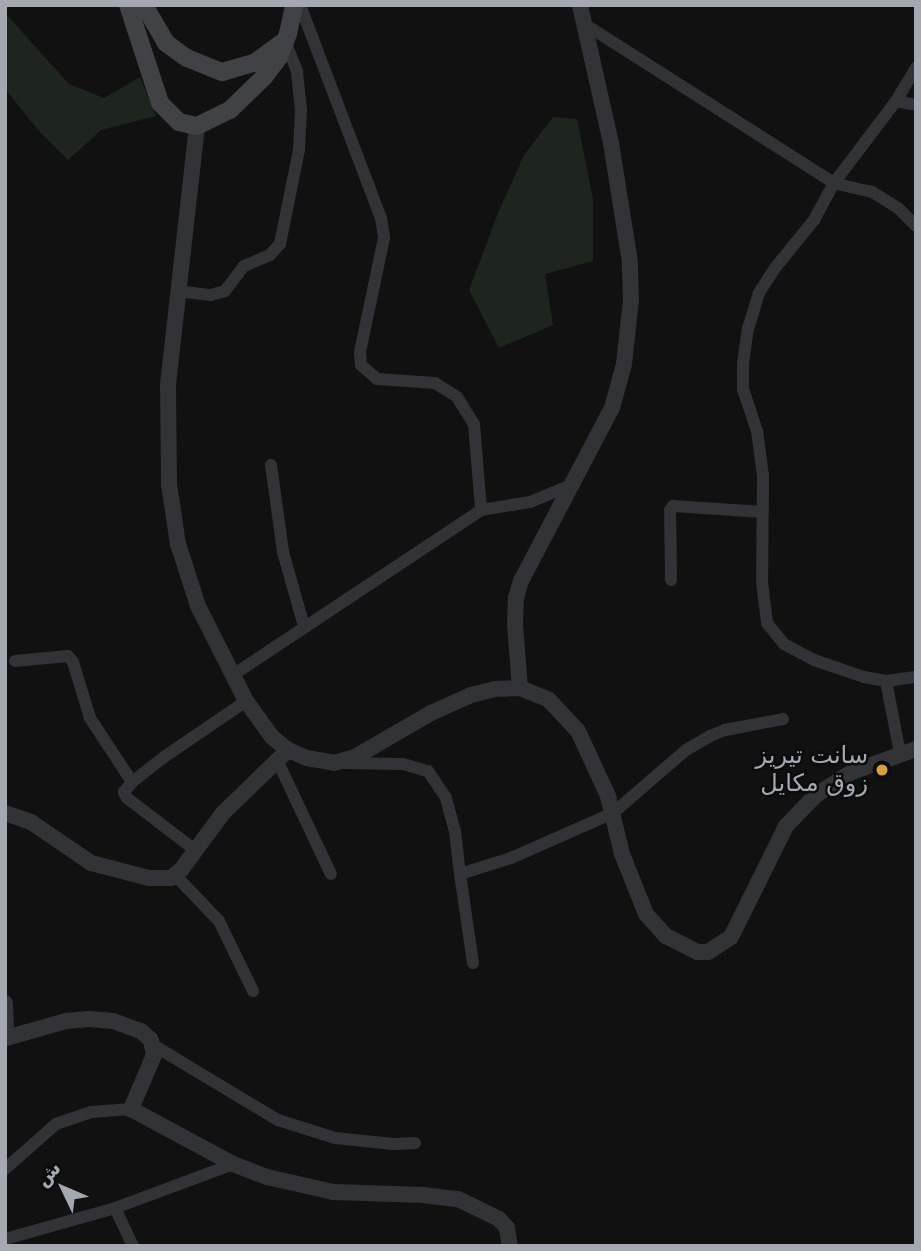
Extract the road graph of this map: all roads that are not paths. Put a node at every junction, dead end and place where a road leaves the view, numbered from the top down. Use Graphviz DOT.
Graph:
graph roads {
  1 [pos="128,5"];
  2 [pos="144,5"];
  3 [pos="294,5"];
  4 [pos="300,5"];
  5 [pos="580,5"];
  6 [pos="586,25"];
  7 [pos="165,41"];
  8 [pos="285,41"];
  9 [pos="144,49"];
  10 [pos="916,68"];
  11 [pos="229,71"];
  12 [pos="896,101"];
  13 [pos="916,105"];
  14 [pos="230,110"];
  15 [pos="197,126"];
  16 [pos="834,183"];
  17 [pos="916,226"];
  18 [pos="177,291"];
  19 [pos="271,465"];
  20 [pos="574,485"];
  21 [pos="481,510"];
  22 [pos="763,512"];
  23 [pos="671,580"];
  24 [pos="304,626"];
  25 [pos="15,661"];
  26 [pos="233,675"];
  27 [pos="916,677"];
  28 [pos="886,681"];
  29 [pos="520,688"];
  30 [pos="246,701"];
  31 [pos="782,719"];
  32 [pos="908,751"];
  33 [pos="283,755"];
  34 [pos="334,763"];
  35 [pos="132,782"];
  36 [pos="5,813"];
  37 [pos="613,814"];
  38 [pos="195,850"];
  39 [pos="331,874"];
  40 [pos="460,874"];
  41 [pos="175,875"];
  42 [pos="473,963"];
  43 [pos="253,991"];
  44 [pos="5,1003"];
  45 [pos="6,1038"];
  46 [pos="153,1045"];
  47 [pos="131,1109"];
  48 [pos="415,1143"];
  49 [pos="233,1164"];
  50 [pos="5,1169"];
  51 [pos="115,1208"];
  52 [pos="5,1239"];
  53 [pos="133,1246"];
  54 [pos="510,1246"];
  1 -- 9 [label="main road"];
  2 -- 7 [label="main road"];
  3 -- 8 [label="main road"];
  4 -- 21 [label="street"];
  5 -- 6 [label="street"];
  6 -- 16 [label="street"];
  6 -- 20 [label="street"];
  7 -- 9 [label="main road"];
  7 -- 11 [label="main road"];
  8 -- 11 [label="main road"];
  8 -- 14 [label="main road"];
  8 -- 18 [label="street"];
  9 -- 15 [label="main road"];
  10 -- 12 [label="street"];
  11 -- 14 [label="main road"];
  12 -- 13 [label="street"];
  12 -- 16 [label="street"];
  14 -- 15 [label="main road"];
  15 -- 18 [label="street"];
  16 -- 17 [label="street"];
  16 -- 22 [label="street"];
  18 -- 26 [label="street"];
  19 -- 24 [label="street"];
  20 -- 21 [label="street"];
  20 -- 29 [label="street"];
  21 -- 24 [label="street"];
  22 -- 23 [label="street"];
  22 -- 28 [label="street"];
  24 -- 26 [label="street"];
  25 -- 35 [label="street"];
  26 -- 30 [label="street"];
  27 -- 28 [label="street"];
  28 -- 32 [label="street"];
  29 -- 34 [label="street"];
  29 -- 37 [label="street"];
  30 -- 33 [label="street"];
  30 -- 35 [label="street"];
  31 -- 37 [label="street"];
  32 -- 37 [label="street"];
  33 -- 34 [label="street"];
  33 -- 38 [label="street"];
  33 -- 39 [label="street"];
  34 -- 40 [label="street"];
  35 -- 38 [label="street"];
  36 -- 41 [label="street"];
  37 -- 40 [label="street"];
  38 -- 41 [label="street"];
  40 -- 42 [label="street"];
  41 -- 43 [label="street"];
  44 -- 45 [label="street"];
  45 -- 46 [label="street"];
  46 -- 47 [label="street"];
  46 -- 48 [label="street"];
  47 -- 49 [label="street"];
  47 -- 50 [label="street"];
  49 -- 51 [label="street"];
  49 -- 54 [label="street"];
  51 -- 52 [label="street"];
  51 -- 53 [label="street"];
}
